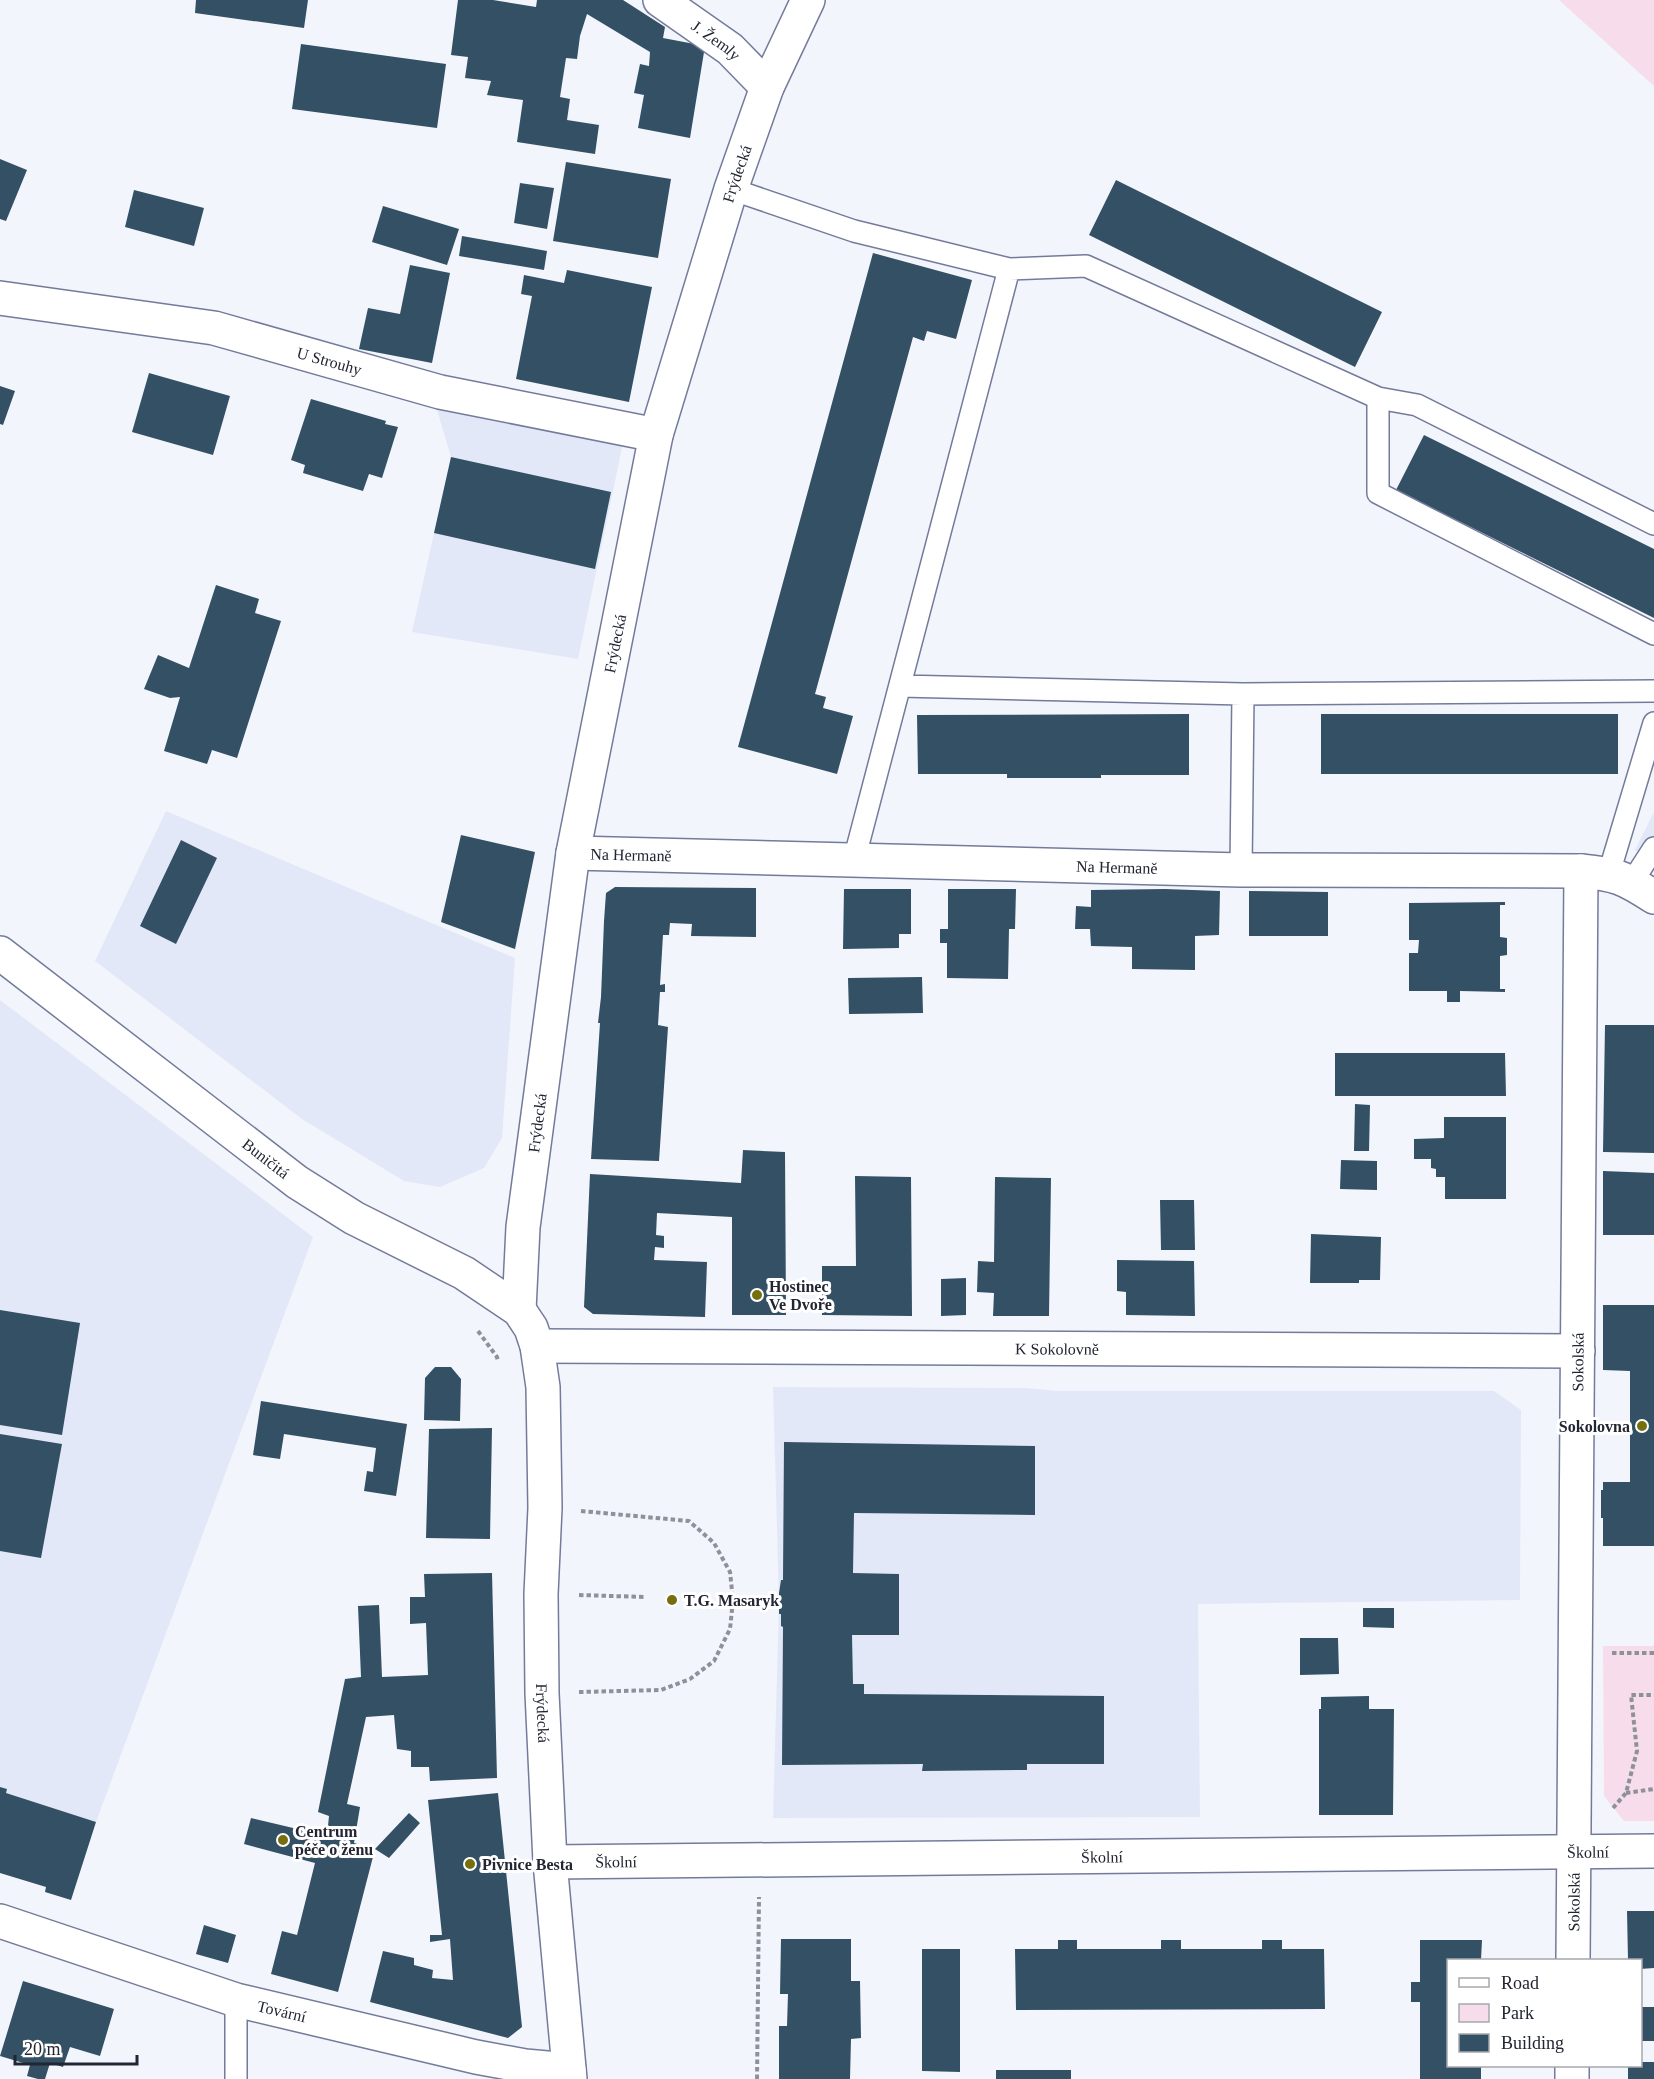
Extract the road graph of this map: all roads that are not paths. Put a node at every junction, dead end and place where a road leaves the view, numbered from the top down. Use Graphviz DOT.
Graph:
graph roads {
  1 [pos="660,0"];
  2 [pos="808,0"];
  3 [pos="767,87"];
  4 [pos="731,189"];
  5 [pos="1010,269"];
  6 [pos="0,298"];
  7 [pos="1378,398"];
  8 [pos="656,435"];
  9 [pos="1654,524"];
  10 [pos="1654,634"];
  11 [pos="900,686"];
  12 [pos="1654,691"];
  13 [pos="1243,694"];
  14 [pos="1654,723"];
  15 [pos="1654,848"];
  16 [pos="573,853"];
  17 [pos="854,860"];
  18 [pos="1241,870"];
  19 [pos="1619,881"];
  20 [pos="0,952"];
  21 [pos="519,1310"];
  22 [pos="537,1346"];
  23 [pos="1578,1352"];
  24 [pos="1573,1851"];
  25 [pos="1654,1851"];
  26 [pos="550,1862"];
  27 [pos="0,1922"];
  28 [pos="1573,1959"];
  29 [pos="236,2000"];
  30 [pos="570,2074"];
  31 [pos="236,2079"];
  1 -- 3 [label="street, J. Žemly"];
  2 -- 3 [label="street, Frýdecká"];
  3 -- 4 [label="street, Frýdecká"];
  4 -- 5 [label="lane"];
  4 -- 8 [label="street, Frýdecká"];
  5 -- 7 [label="lane"];
  5 -- 11 [label="lane"];
  6 -- 8 [label="street, U Strouhy"];
  7 -- 9 [label="lane"];
  7 -- 10 [label="lane"];
  8 -- 16 [label="street, Frýdecká"];
  11 -- 13 [label="lane"];
  11 -- 17 [label="lane"];
  12 -- 13 [label="lane"];
  13 -- 18 [label="lane"];
  14 -- 19 [label="lane"];
  15 -- 19 [label="lane"];
  16 -- 17 [label="street, Na Hermaně"];
  16 -- 21 [label="street, Frýdecká"];
  17 -- 18 [label="street, Na Hermaně"];
  18 -- 19 [label="street, Na Hermaně"];
  19 -- 23 [label="street, Sokolská"];
  20 -- 21 [label="street, Buničitá"];
  21 -- 22 [label="street, Buničitá"];
  22 -- 23 [label="street, K Sokolovně"];
  22 -- 26 [label="street, Frýdecká"];
  23 -- 24 [label="street, Sokolská"];
  24 -- 25 [label="street, Školní"];
  24 -- 26 [label="street, Školní"];
  24 -- 28 [label="street, Sokolská"];
  26 -- 30 [label="street, Frýdecká"];
  27 -- 29 [label="street, Tovární"];
  29 -- 30 [label="street, Tovární"];
  29 -- 31 [label="lane"];
}
